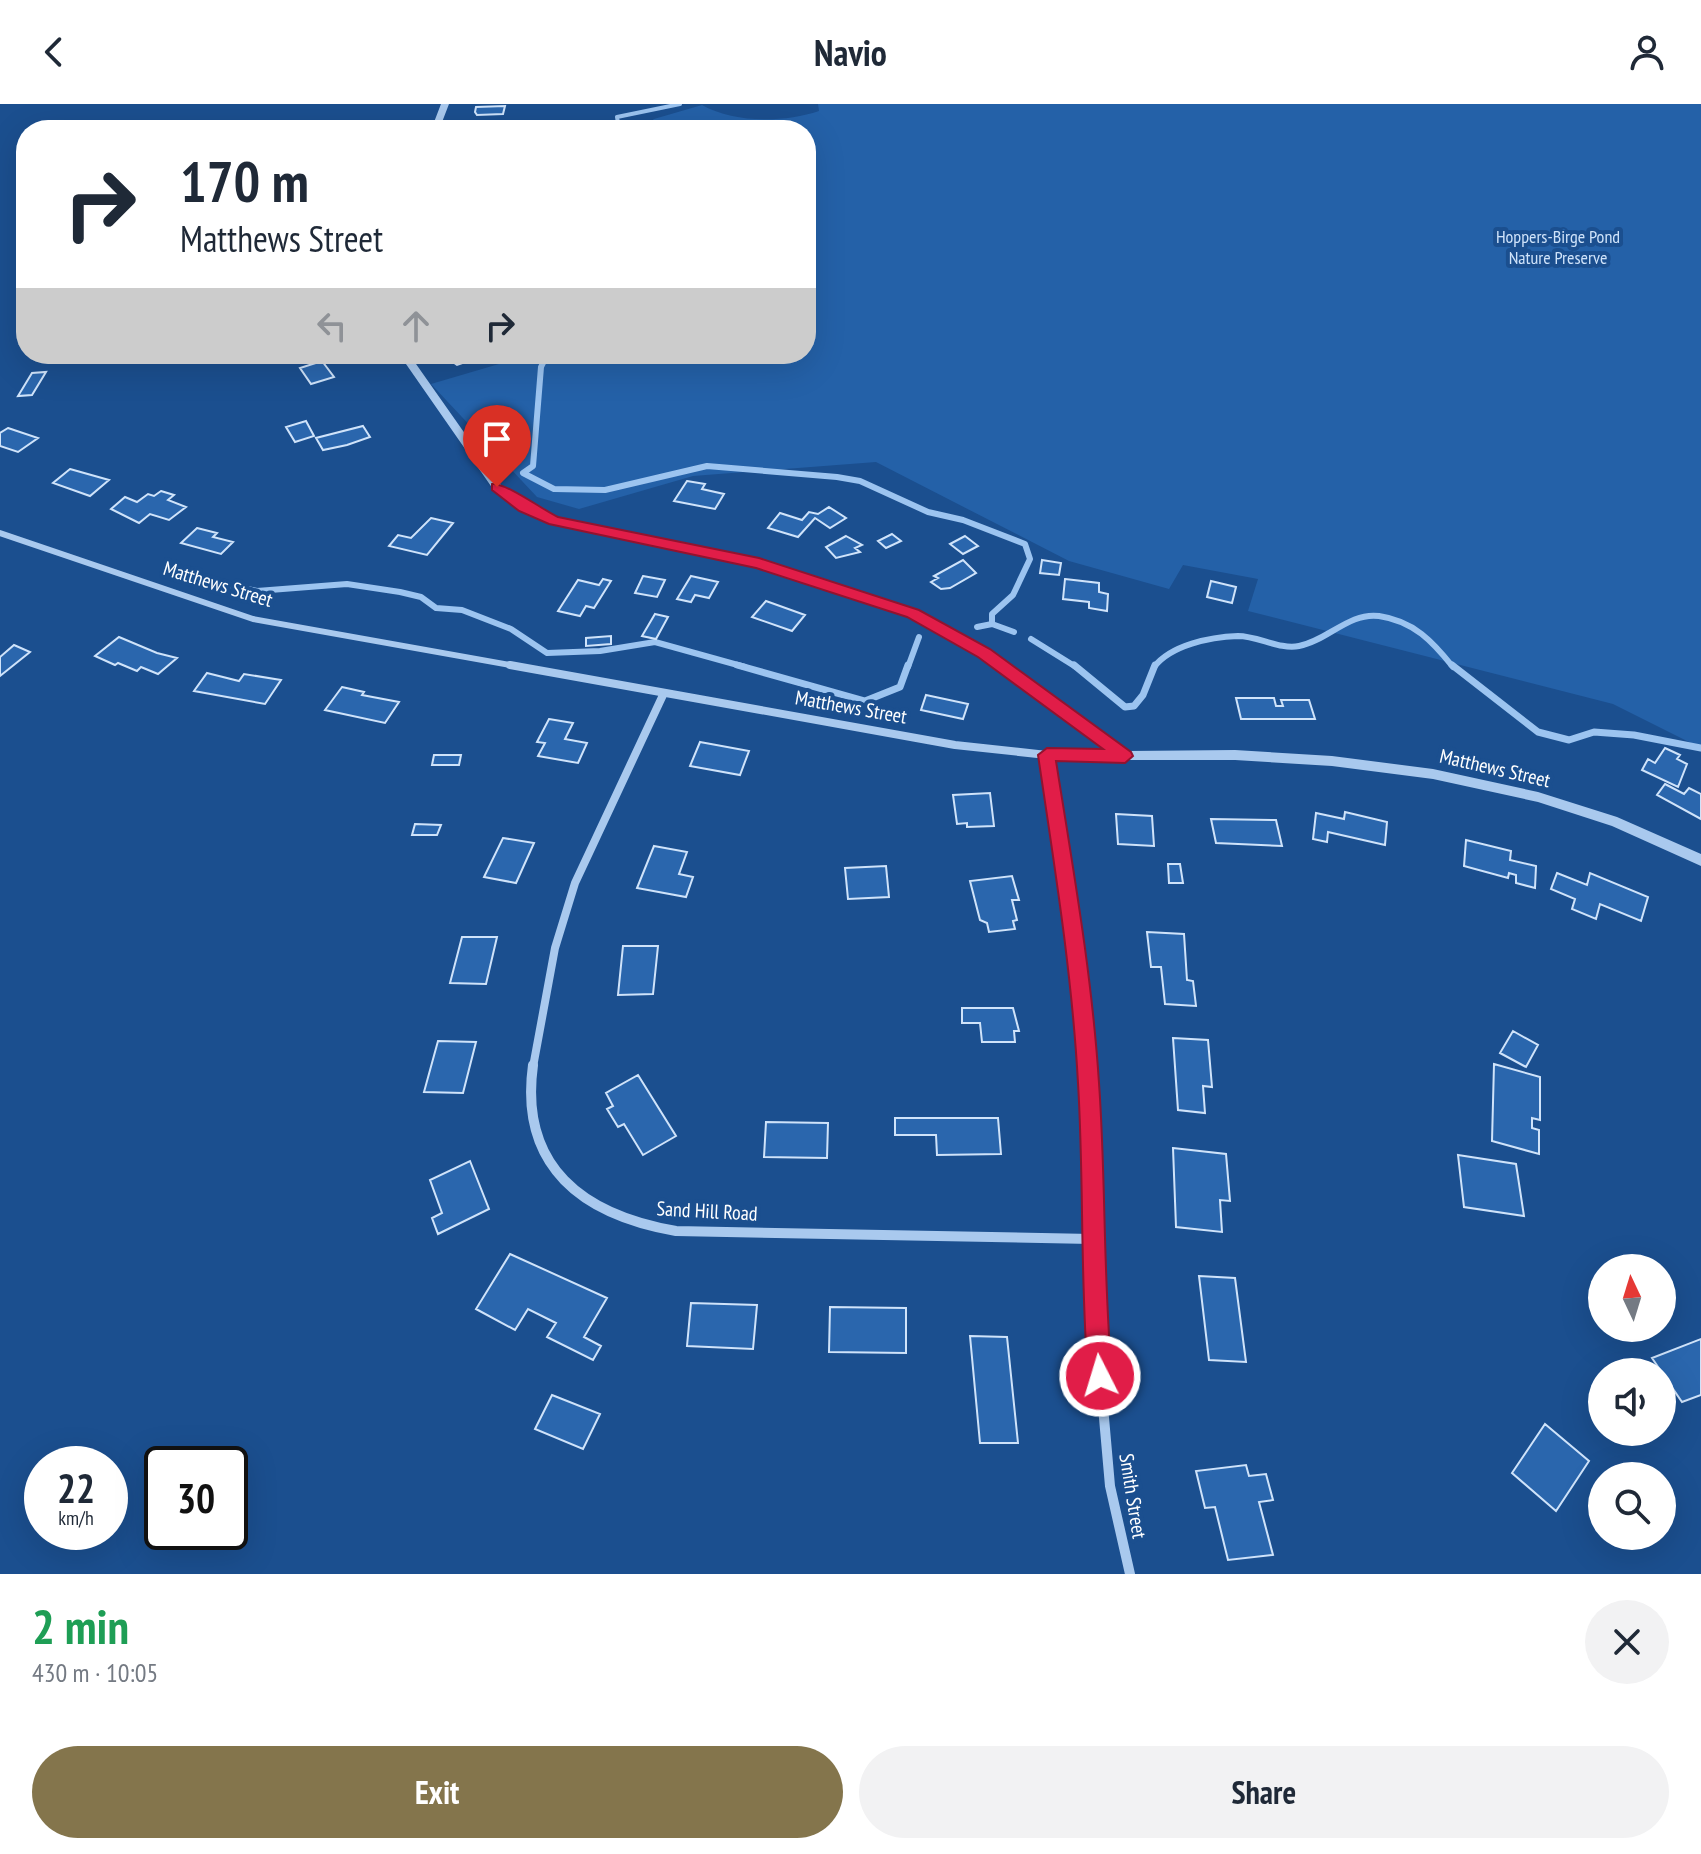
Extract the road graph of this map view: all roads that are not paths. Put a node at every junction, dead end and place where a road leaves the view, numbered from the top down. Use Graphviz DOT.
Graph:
graph roads {
  1 [pos="411,364"];
  2 [pos="0,533"];
  3 [pos="663,695"];
  4 [pos="1047,755"];
  5 [pos="1125,756"];
  6 [pos="1701,860"];
  7 [pos="1092,1239"];
  8 [pos="1130,1574"];
  1 -- 5 [label="street"];
  2 -- 3 [label="street, Matthews Street"];
  3 -- 4 [label="street, Matthews Street"];
  3 -- 7 [label="street, Sand Hill Road"];
  4 -- 5 [label="street, Matthews Street"];
  4 -- 7 [label="street, Smith Street"];
  5 -- 6 [label="street, Matthews Street"];
  7 -- 8 [label="street, Smith Street"];
}
